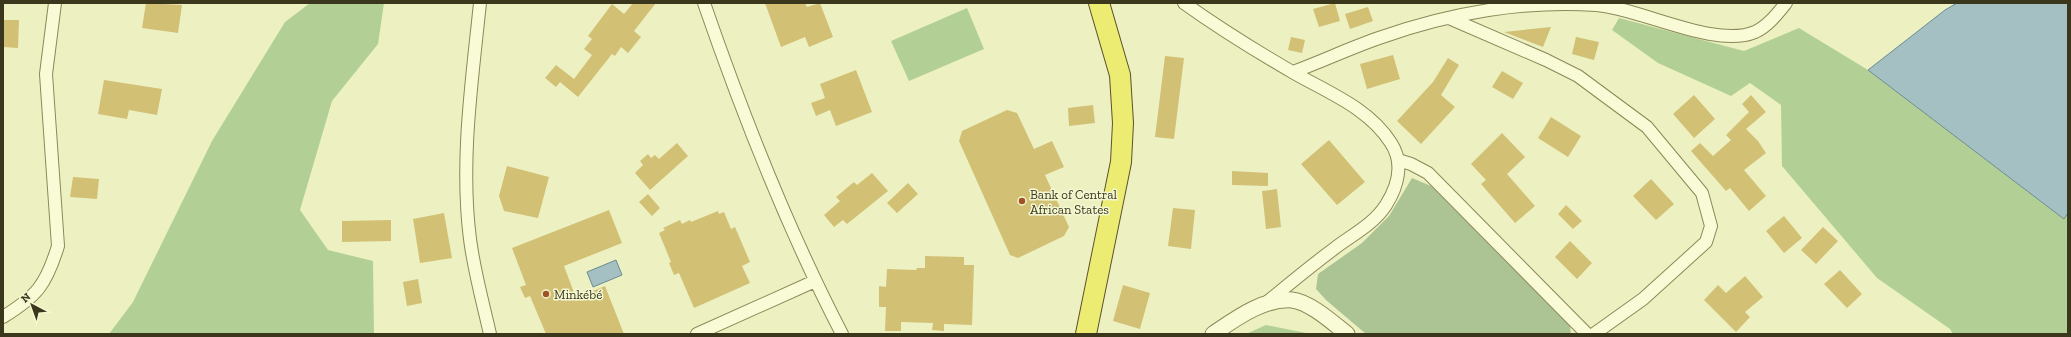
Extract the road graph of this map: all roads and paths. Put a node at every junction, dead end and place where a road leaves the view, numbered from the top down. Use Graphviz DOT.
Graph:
graph roads {
  1 [pos="55,3"];
  2 [pos="480,3"];
  3 [pos="704,3"];
  4 [pos="1099,3"];
  5 [pos="1184,3"];
  6 [pos="1786,3"];
  7 [pos="1449,18"];
  8 [pos="1293,72"];
  9 [pos="1398,160"];
  10 [pos="815,281"];
  11 [pos="1264,305"];
  12 [pos="3,317"];
  13 [pos="490,334"];
  14 [pos="697,334"];
  15 [pos="842,334"];
  16 [pos="1086,334"];
  17 [pos="1212,334"];
  18 [pos="1347,334"];
  19 [pos="1587,334"];
  20 [pos="1594,334"];
  1 -- 12 [label="street"];
  2 -- 13 [label="street"];
  3 -- 10 [label="street"];
  4 -- 16 [label="highway"];
  5 -- 8 [label="street"];
  6 -- 7 [label="street"];
  7 -- 8 [label="street"];
  7 -- 20 [label="street"];
  8 -- 9 [label="street"];
  9 -- 11 [label="street"];
  9 -- 19 [label="street"];
  10 -- 14 [label="street"];
  10 -- 15 [label="street"];
  11 -- 17 [label="street"];
  11 -- 18 [label="street"];
}
